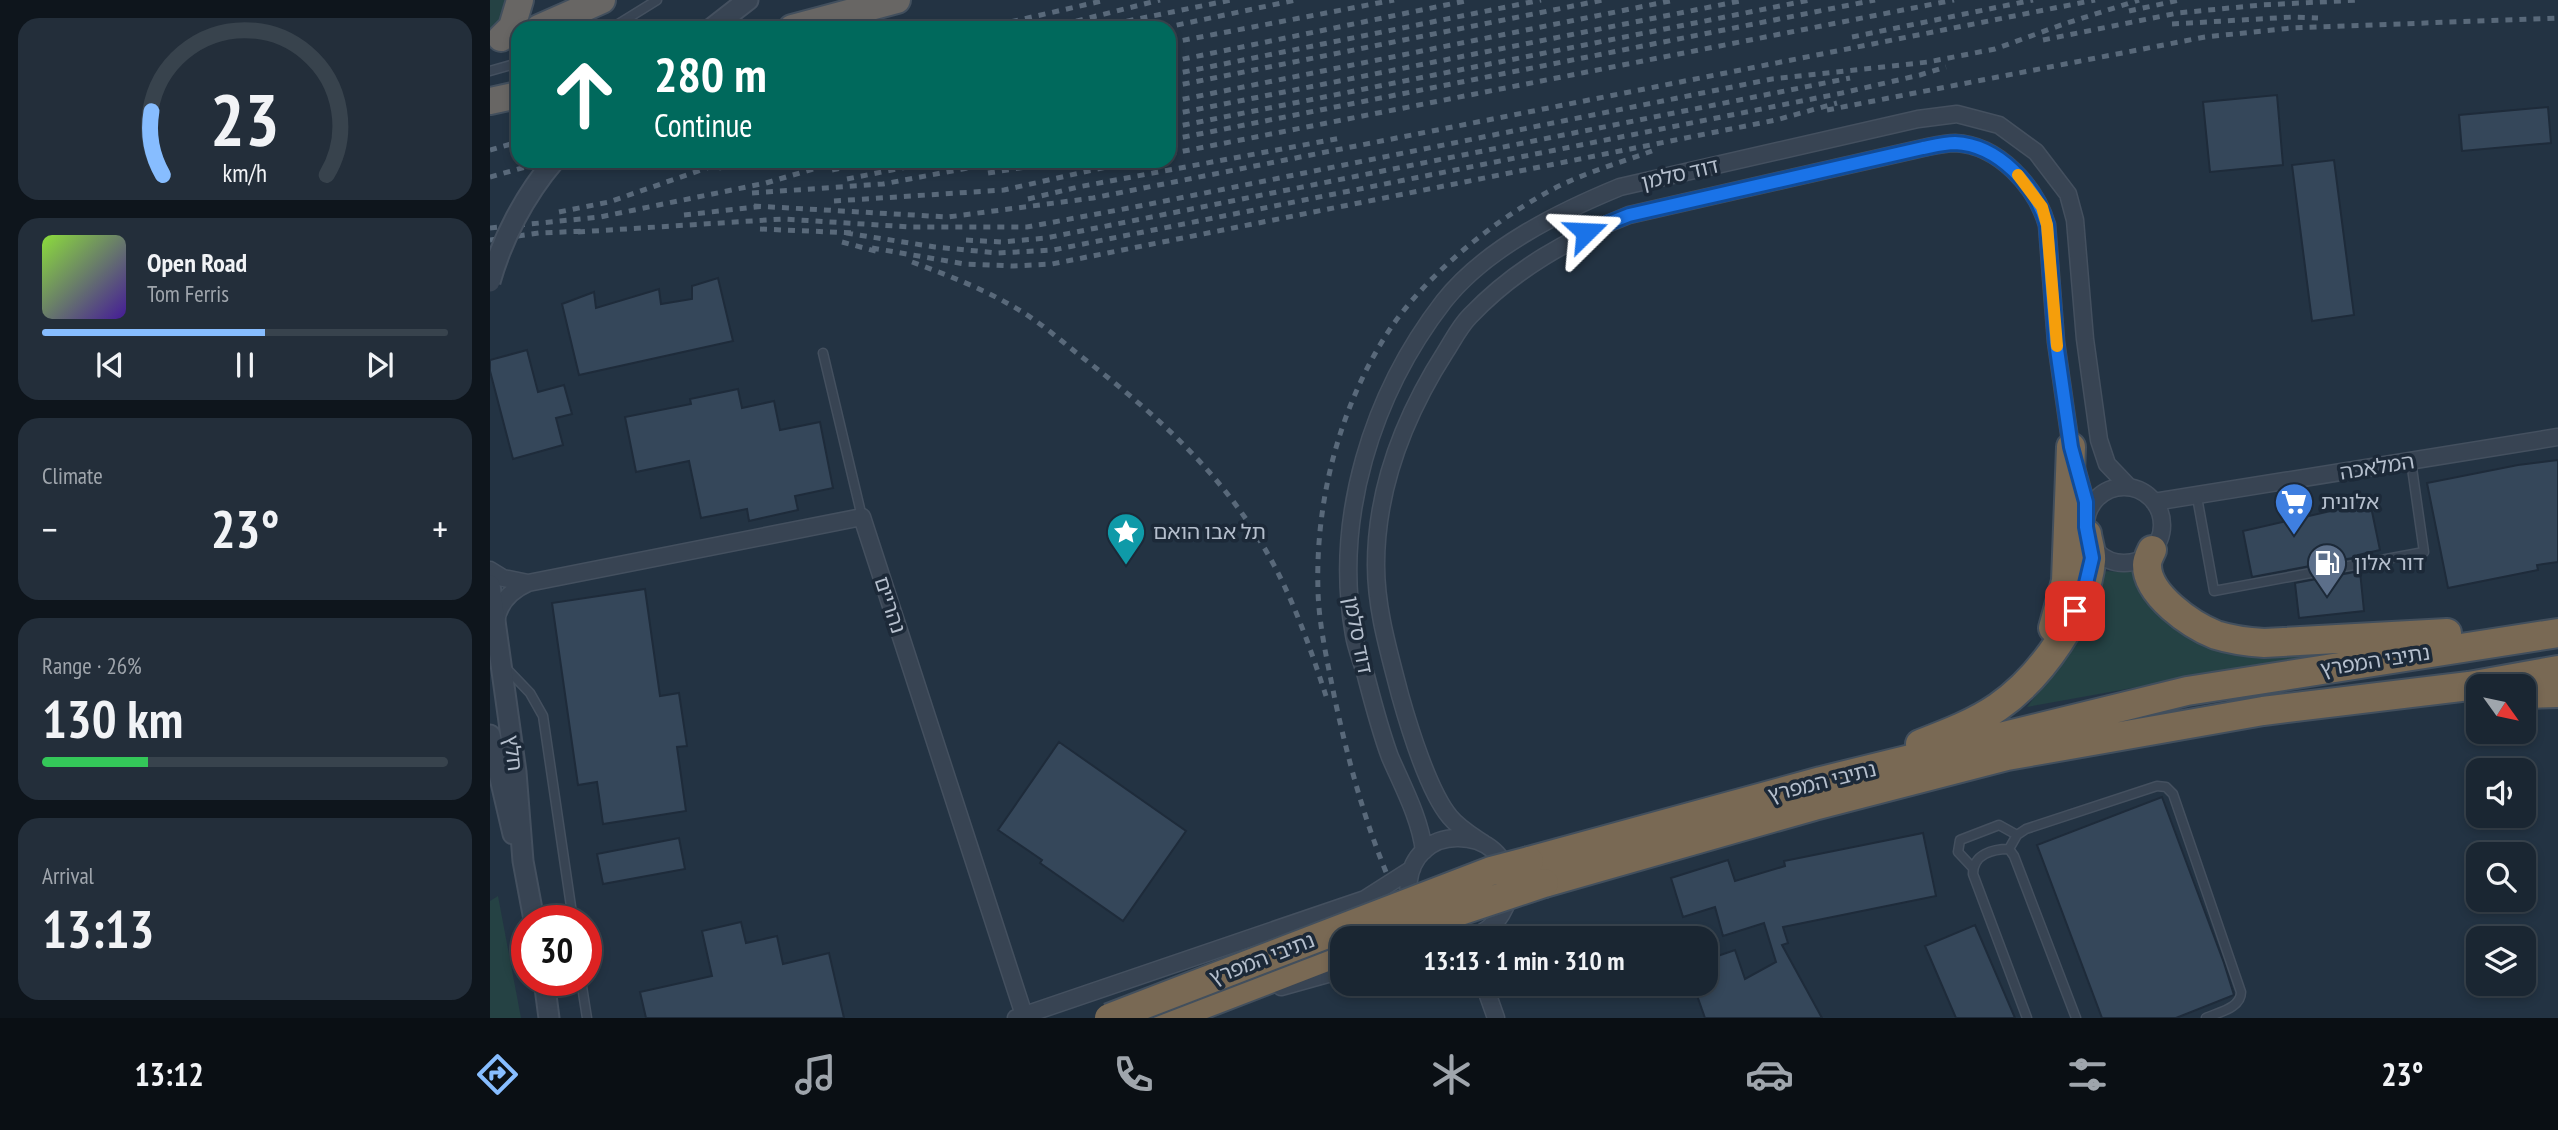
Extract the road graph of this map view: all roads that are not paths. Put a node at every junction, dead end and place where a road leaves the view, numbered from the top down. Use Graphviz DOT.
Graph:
graph roads {
  1 [pos="520,0"];
  2 [pos="602,0"];
  3 [pos="657,0"];
  4 [pos="748,0"];
  5 [pos="897,0"];
  6 [pos="514,21"];
  7 [pos="555,21"];
  8 [pos="623,21"];
  9 [pos="721,21"];
  10 [pos="818,21"];
  11 [pos="511,65"];
  12 [pos="490,71"];
  13 [pos="511,96"];
  14 [pos="490,101"];
  15 [pos="549,168"];
  16 [pos="490,282"];
  17 [pos="823,353"];
  18 [pos="2558,437"];
  19 [pos="2071,447"];
  20 [pos="2411,461"];
  21 [pos="2129,487"];
  22 [pos="2197,497"];
  23 [pos="2154,502"];
  24 [pos="862,517"];
  25 [pos="2086,527"];
  26 [pos="2152,550"];
  27 [pos="490,570"];
  28 [pos="528,583"];
  29 [pos="490,585"];
  30 [pos="2558,626"];
  31 [pos="496,630"];
  32 [pos="2558,633"];
  33 [pos="501,663"];
  34 [pos="2558,670"];
  35 [pos="2558,693"];
  36 [pos="2536,694"];
  37 [pos="2466,698"];
  38 [pos="1996,708"];
  39 [pos="2263,711"];
  40 [pos="490,735"];
  41 [pos="1821,781"];
  42 [pos="2017,835"];
  43 [pos="1483,843"];
  44 [pos="2009,849"];
  45 [pos="1424,851"];
  46 [pos="523,861"];
  47 [pos="1973,868"];
  48 [pos="1412,869"];
  49 [pos="1536,872"];
  50 [pos="1365,899"];
  51 [pos="531,905"];
  52 [pos="571,905"];
  53 [pos="1408,926"];
  54 [pos="1423,926"];
  55 [pos="1494,926"];
  56 [pos="1330,956"];
  57 [pos="1330,973"];
  58 [pos="546,996"];
  59 [pos="584,996"];
  60 [pos="1488,996"];
  61 [pos="1020,1017"];
  62 [pos="549,1018"];
  63 [pos="587,1018"];
  64 [pos="1109,1018"];
  65 [pos="1168,1018"];
  66 [pos="1175,1018"];
  67 [pos="1496,1018"];
  68 [pos="2027,1018"];
  69 [pos="2076,1018"];
  70 [pos="2206,1018"];
  1 -- 6 [label="highway"];
  2 -- 7 [label="highway"];
  3 -- 8 [label="lane"];
  4 -- 9 [label="street"];
  5 -- 10 [label="highway"];
  11 -- 12 [label="lane"];
  13 -- 14 [label="highway"];
  15 -- 16 [label="street, bridge"];
  17 -- 24 [label="lane"];
  18 -- 20 [label="street, המלאכה"];
  19 -- 25 [label="street, דוד סלמן"];
  19 -- 38 [label="highway"];
  19 -- 43 [label="street, דוד סלמן"];
  20 -- 22 [label="street, המלאכה"];
  20 -- 22 [label="lane"];
  21 -- 23 [label="street"];
  21 -- 25 [label="street"];
  21 -- 45 [label="street, דוד סלמן"];
  22 -- 23 [label="street, המלאכה"];
  23 -- 26 [label="street"];
  24 -- 28 [label="street"];
  24 -- 61 [label="street, נהריים"];
  25 -- 26 [label="street"];
  25 -- 38 [label="highway"];
  26 -- 30 [label="highway"];
  27 -- 28 [label="street"];
  28 -- 31 [label="street"];
  29 -- 31 [label="street, חלץ"];
  31 -- 33 [label="street, חלץ"];
  32 -- 41 [label="highway, נתיבי המפרץ"];
  33 -- 46 [label="street, חלץ"];
  33 -- 52 [label="lane"];
  34 -- 39 [label="highway, נתיבי המפרץ"];
  35 -- 36 [label="highway"];
  37 -- 39 [label="highway"];
  38 -- 41 [label="highway"];
  39 -- 49 [label="highway, נתיבי המפרץ"];
  40 -- 46 [label="street"];
  41 -- 49 [label="highway, נתיבי המפרץ"];
  42 -- 44 [label="lane"];
  42 -- 47 [label="lane"];
  42 -- 70 [label="lane"];
  43 -- 45 [label="street"];
  43 -- 55 [label="street, דוד סלמן"];
  44 -- 47 [label="lane"];
  44 -- 69 [label="lane"];
  45 -- 48 [label="street"];
  46 -- 51 [label="street, חלץ"];
  47 -- 68 [label="lane"];
  48 -- 50 [label="street"];
  48 -- 54 [label="street"];
  49 -- 53 [label="highway, נתיבי המפרץ, bridge"];
  49 -- 64 [label="highway, נתיבי המפרץ, bridge"];
  50 -- 61 [label="street"];
  50 -- 65 [label="street"];
  56 -- 65 [label="highway, נתיבי המפרץ"];
  57 -- 66 [label="street"];
  58 -- 62 [label="street"];
  59 -- 63 [label="lane"];
  60 -- 67 [label="street"];
}
